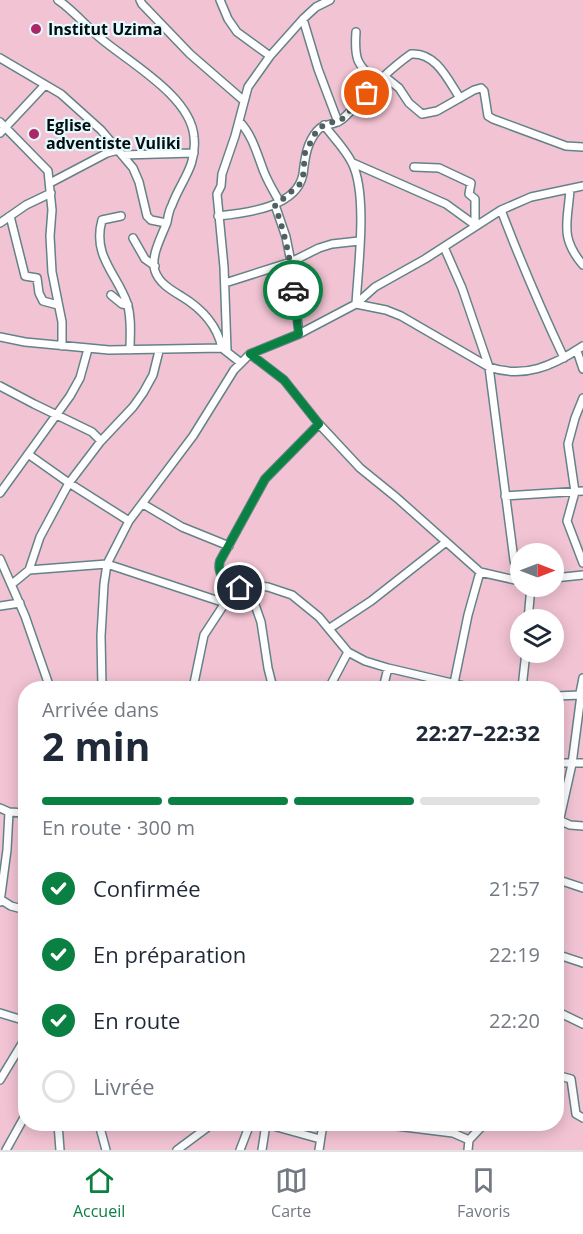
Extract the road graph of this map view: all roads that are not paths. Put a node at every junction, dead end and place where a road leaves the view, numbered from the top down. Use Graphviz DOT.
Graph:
graph roads {
  1 [pos="58,0"];
  2 [pos="140,0"];
  3 [pos="220,0"];
  4 [pos="330,0"];
  5 [pos="317,3"];
  6 [pos="303,19"];
  7 [pos="356,32"];
  8 [pos="270,56"];
  9 [pos="0,58"];
  10 [pos="384,76"];
  11 [pos="378,82"];
  12 [pos="45,85"];
  13 [pos="460,98"];
  14 [pos="243,100"];
  15 [pos="239,121"];
  16 [pos="338,122"];
  17 [pos="324,125"];
  18 [pos="2,128"];
  19 [pos="583,147"];
  20 [pos="120,153"];
  21 [pos="194,153"];
  22 [pos="352,163"];
  23 [pos="414,167"];
  24 [pos="50,183"];
  25 [pos="583,186"];
  26 [pos="570,189"];
  27 [pos="51,193"];
  28 [pos="277,203"];
  29 [pos="501,210"];
  30 [pos="10,216"];
  31 [pos="121,216"];
  32 [pos="218,216"];
  33 [pos="0,223"];
  34 [pos="166,223"];
  35 [pos="476,225"];
  36 [pos="133,238"];
  37 [pos="359,241"];
  38 [pos="444,247"];
  39 [pos="291,262"];
  40 [pos="583,265"];
  41 [pos="155,266"];
  42 [pos="225,283"];
  43 [pos="111,295"];
  44 [pos="356,304"];
  45 [pos="58,306"];
  46 [pos="128,306"];
  47 [pos="299,334"];
  48 [pos="0,337"];
  49 [pos="62,346"];
  50 [pos="88,349"];
  51 [pos="224,349"];
  52 [pos="580,349"];
  53 [pos="130,350"];
  54 [pos="159,351"];
  55 [pos="250,354"];
  56 [pos="564,358"];
  57 [pos="241,363"];
  58 [pos="489,367"];
  59 [pos="583,369"];
  60 [pos="0,386"];
  61 [pos="583,398"];
  62 [pos="58,415"];
  63 [pos="319,424"];
  64 [pos="101,441"];
  65 [pos="28,454"];
  66 [pos="69,483"];
  67 [pos="579,492"];
  68 [pos="0,493"];
  69 [pos="505,496"];
  70 [pos="143,504"];
  71 [pos="129,520"];
  72 [pos="446,542"];
  73 [pos="512,543"];
  74 [pos="229,546"];
  75 [pos="0,559"];
  76 [pos="583,563"];
  77 [pos="107,564"];
  78 [pos="29,570"];
  79 [pos="480,572"];
  80 [pos="583,575"];
  81 [pos="564,577"];
  82 [pos="510,579"];
  83 [pos="12,584"];
  84 [pos="244,587"];
  85 [pos="20,603"];
  86 [pos="225,603"];
  87 [pos="0,606"];
  88 [pos="330,628"];
  89 [pos="348,652"];
  90 [pos="524,663"];
  91 [pos="388,668"];
  92 [pos="583,678"];
  93 [pos="48,681"];
  94 [pos="102,681"];
  95 [pos="194,681"];
  96 [pos="271,681"];
  97 [pos="333,681"];
  98 [pos="385,681"];
  99 [pos="433,681"];
  100 [pos="455,681"];
  101 [pos="523,681"];
  102 [pos="581,693"];
  103 [pos="564,695"];
  104 [pos="583,763"];
  105 [pos="564,764"];
  106 [pos="572,764"];
  107 [pos="564,798"];
  108 [pos="0,809"];
  109 [pos="9,812"];
  110 [pos="18,813"];
  111 [pos="564,822"];
  112 [pos="583,826"];
  113 [pos="564,882"];
  114 [pos="583,888"];
  115 [pos="0,900"];
  116 [pos="18,908"];
  117 [pos="564,957"];
  118 [pos="583,963"];
  119 [pos="0,1013"];
  120 [pos="564,1015"];
  121 [pos="18,1019"];
  122 [pos="583,1024"];
  123 [pos="18,1050"];
  124 [pos="564,1077"];
  125 [pos="0,1080"];
  126 [pos="583,1118"];
  127 [pos="18,1128"];
  128 [pos="59,1131"];
  129 [pos="101,1131"];
  130 [pos="204,1131"];
  131 [pos="247,1131"];
  132 [pos="265,1131"];
  133 [pos="291,1131"];
  134 [pos="322,1131"];
  135 [pos="440,1131"];
  136 [pos="477,1131"];
  137 [pos="320,1139"];
  138 [pos="469,1140"];
  139 [pos="186,1147"];
  140 [pos="6,1150"];
  141 [pos="60,1150"];
  142 [pos="106,1150"];
  143 [pos="177,1150"];
  144 [pos="240,1150"];
  145 [pos="262,1150"];
  146 [pos="319,1150"];
  147 [pos="468,1150"];
  1 -- 21 [label="street"];
  2 -- 14 [label="street"];
  3 -- 8 [label="street"];
  4 -- 5 [label="street"];
  5 -- 6 [label="street"];
  6 -- 8 [label="street"];
  6 -- 16 [label="street"];
  7 -- 11 [label="street"];
  8 -- 14 [label="street"];
  9 -- 12 [label="street"];
  10 -- 11 [label="street"];
  10 -- 13 [label="street"];
  10 -- 13 [label="street"];
  11 -- 16 [label="street"];
  12 -- 18 [label="street"];
  12 -- 20 [label="street"];
  13 -- 19 [label="street"];
  14 -- 15 [label="street"];
  15 -- 28 [label="street"];
  15 -- 32 [label="street"];
  16 -- 17 [label="street"];
  17 -- 22 [label="street"];
  17 -- 28 [label="street"];
  18 -- 24 [label="street"];
  20 -- 21 [label="street"];
  20 -- 24 [label="street"];
  20 -- 34 [label="street"];
  21 -- 34 [label="street"];
  22 -- 35 [label="street"];
  22 -- 37 [label="street"];
  23 -- 35 [label="street"];
  24 -- 27 [label="street"];
  25 -- 26 [label="street"];
  26 -- 29 [label="street"];
  26 -- 40 [label="street"];
  27 -- 30 [label="street"];
  27 -- 45 [label="street"];
  28 -- 32 [label="street"];
  28 -- 39 [label="street"];
  29 -- 35 [label="street"];
  29 -- 56 [label="street"];
  30 -- 33 [label="street"];
  30 -- 45 [label="street"];
  31 -- 46 [label="street"];
  32 -- 42 [label="street"];
  34 -- 41 [label="street"];
  35 -- 38 [label="street"];
  36 -- 41 [label="street"];
  37 -- 39 [label="street"];
  37 -- 44 [label="street"];
  38 -- 44 [label="street"];
  38 -- 58 [label="street"];
  39 -- 42 [label="street"];
  39 -- 47 [label="street"];
  41 -- 51 [label="street"];
  42 -- 51 [label="street"];
  43 -- 46 [label="street"];
  44 -- 47 [label="street"];
  44 -- 58 [label="street"];
  45 -- 49 [label="street"];
  46 -- 53 [label="street"];
  47 -- 55 [label="street"];
  48 -- 49 [label="street"];
  49 -- 50 [label="street"];
  50 -- 53 [label="street"];
  50 -- 62 [label="street"];
  51 -- 54 [label="street"];
  51 -- 57 [label="street"];
  52 -- 56 [label="street"];
  52 -- 59 [label="street"];
  53 -- 54 [label="street"];
  54 -- 64 [label="street"];
  55 -- 57 [label="street"];
  55 -- 63 [label="street"];
  56 -- 58 [label="street"];
  57 -- 70 [label="street"];
  58 -- 69 [label="street"];
  60 -- 62 [label="street"];
  61 -- 67 [label="street"];
  62 -- 64 [label="street"];
  62 -- 65 [label="street"];
  63 -- 72 [label="street"];
  63 -- 74 [label="street"];
  64 -- 66 [label="street"];
  65 -- 66 [label="street"];
  65 -- 68 [label="street"];
  66 -- 71 [label="street"];
  66 -- 78 [label="street"];
  67 -- 69 [label="street"];
  67 -- 76 [label="street"];
  69 -- 73 [label="street"];
  70 -- 71 [label="street"];
  70 -- 74 [label="street"];
  71 -- 77 [label="street"];
  72 -- 79 [label="street"];
  72 -- 88 [label="street"];
  74 -- 84 [label="street"];
  75 -- 83 [label="street"];
  77 -- 78 [label="street"];
  77 -- 86 [label="street"];
  77 -- 94 [label="street"];
  78 -- 83 [label="street"];
  79 -- 82 [label="street"];
  79 -- 100 [label="street"];
  80 -- 81 [label="street"];
  83 -- 85 [label="street"];
  84 -- 86 [label="street"];
  84 -- 88 [label="street"];
  84 -- 96 [label="street"];
  85 -- 87 [label="street"];
  85 -- 93 [label="street"];
  86 -- 95 [label="street"];
  88 -- 89 [label="street"];
  89 -- 91 [label="street"];
  89 -- 97 [label="street"];
  90 -- 101 [label="street"];
  91 -- 98 [label="street"];
  91 -- 99 [label="street"];
  92 -- 102 [label="street"];
  102 -- 103 [label="street"];
  102 -- 106 [label="street"];
  104 -- 106 [label="street"];
  105 -- 106 [label="street"];
  106 -- 107 [label="street"];
  108 -- 109 [label="street"];
  109 -- 110 [label="street"];
  109 -- 115 [label="street"];
  111 -- 112 [label="street"];
  113 -- 114 [label="street"];
  115 -- 116 [label="street"];
  117 -- 118 [label="street"];
  119 -- 121 [label="street"];
  120 -- 122 [label="street"];
  123 -- 125 [label="street"];
  124 -- 126 [label="street"];
  127 -- 140 [label="street"];
  128 -- 141 [label="street"];
  129 -- 142 [label="street"];
  130 -- 139 [label="street"];
  131 -- 144 [label="street"];
  132 -- 145 [label="street"];
  133 -- 137 [label="street"];
  134 -- 137 [label="street"];
  135 -- 138 [label="street"];
  136 -- 138 [label="street"];
  137 -- 146 [label="street"];
  138 -- 147 [label="street"];
  139 -- 143 [label="street"];
}
